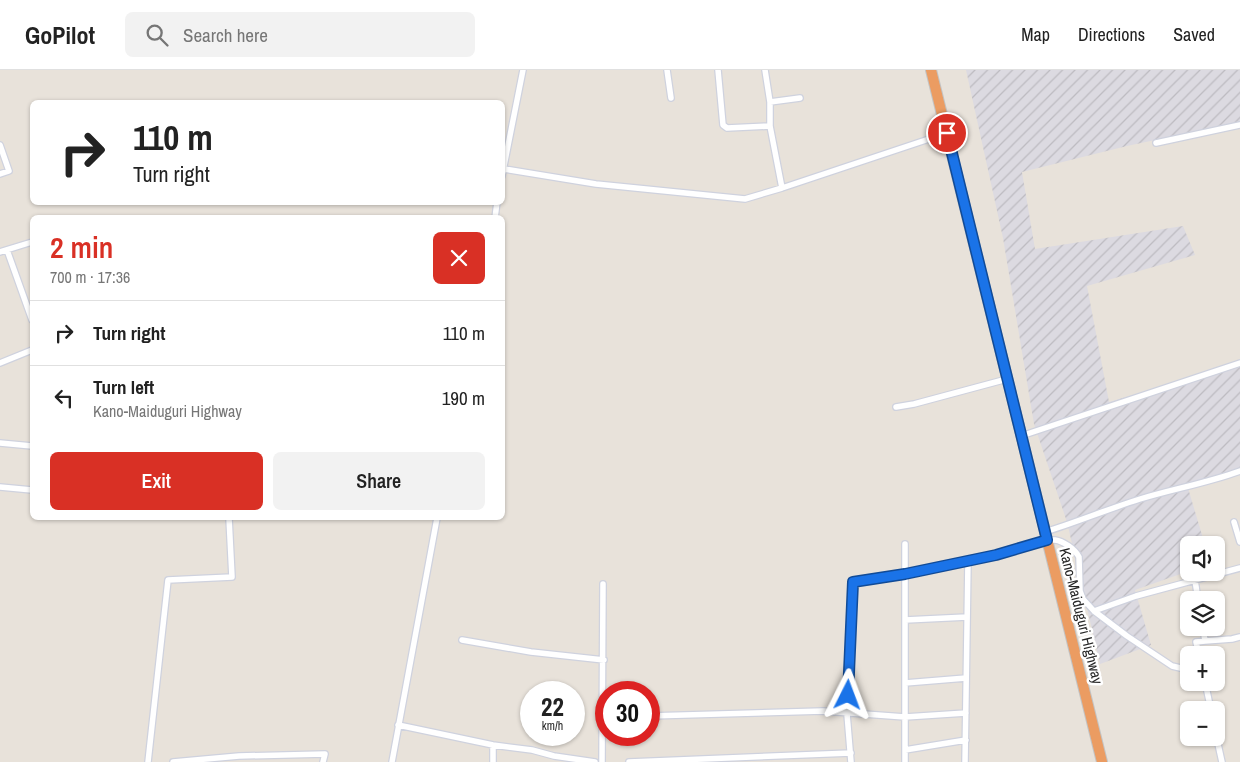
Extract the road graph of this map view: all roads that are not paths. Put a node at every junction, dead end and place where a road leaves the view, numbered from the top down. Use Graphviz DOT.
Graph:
graph roads {
  1 [pos="523,70"];
  2 [pos="667,70"];
  3 [pos="718,70"];
  4 [pos="765,70"];
  5 [pos="931,70"];
  6 [pos="671,98"];
  7 [pos="800,98"];
  8 [pos="770,102"];
  9 [pos="1240,124"];
  10 [pos="770,126"];
  11 [pos="947,133"];
  12 [pos="1156,143"];
  13 [pos="0,145"];
  14 [pos="505,164"];
  15 [pos="505,169"];
  16 [pos="0,174"];
  17 [pos="782,188"];
  18 [pos="30,243"];
  19 [pos="6,250"];
  20 [pos="0,252"];
  21 [pos="30,315"];
  22 [pos="30,351"];
  23 [pos="0,363"];
  24 [pos="1240,363"];
  25 [pos="1007,379"];
  26 [pos="896,407"];
  27 [pos="1021,436"];
  28 [pos="0,443"];
  29 [pos="30,446"];
  30 [pos="1240,471"];
  31 [pos="0,487"];
  32 [pos="30,490"];
  33 [pos="229,520"];
  34 [pos="436,520"];
  35 [pos="1234,522"];
  36 [pos="1046,536"];
  37 [pos="1240,542"];
  38 [pos="905,544"];
  39 [pos="968,561"];
  40 [pos="1240,568"];
  41 [pos="1225,572"];
  42 [pos="905,574"];
  43 [pos="1191,581"];
  44 [pos="603,584"];
  45 [pos="1094,611"];
  46 [pos="967,617"];
  47 [pos="905,620"];
  48 [pos="1204,636"];
  49 [pos="1240,637"];
  50 [pos="462,640"];
  51 [pos="1205,640"];
  52 [pos="1197,646"];
  53 [pos="604,660"];
  54 [pos="1180,668"];
  55 [pos="966,678"];
  56 [pos="604,681"];
  57 [pos="905,683"];
  58 [pos="966,713"];
  59 [pos="847,714"];
  60 [pos="660,716"];
  61 [pos="905,717"];
  62 [pos="398,725"];
  63 [pos="966,740"];
  64 [pos="493,745"];
  65 [pos="603,746"];
  66 [pos="1218,746"];
  67 [pos="905,750"];
  68 [pos="851,753"];
  69 [pos="239,759"];
  70 [pos="732,760"];
  71 [pos="148,762"];
  72 [pos="173,762"];
  73 [pos="323,762"];
  74 [pos="392,762"];
  75 [pos="493,762"];
  76 [pos="595,762"];
  77 [pos="602,762"];
  78 [pos="628,762"];
  79 [pos="851,762"];
  80 [pos="905,762"];
  81 [pos="966,762"];
  82 [pos="1102,762"];
  83 [pos="1222,762"];
  1 -- 14 [label="street"];
  2 -- 6 [label="street"];
  3 -- 10 [label="street"];
  4 -- 8 [label="street"];
  5 -- 11 [label="highway, Kano-Maiduguri Highway"];
  7 -- 8 [label="street"];
  8 -- 10 [label="street"];
  9 -- 12 [label="street"];
  10 -- 17 [label="street"];
  11 -- 17 [label="street"];
  11 -- 25 [label="highway, Kano-Maiduguri Highway"];
  13 -- 16 [label="street"];
  15 -- 17 [label="street"];
  18 -- 19 [label="street"];
  19 -- 20 [label="street"];
  19 -- 21 [label="street"];
  22 -- 23 [label="street"];
  24 -- 27 [label="street"];
  25 -- 26 [label="street"];
  25 -- 27 [label="highway, Kano-Maiduguri Highway"];
  27 -- 36 [label="highway, Kano-Maiduguri Highway"];
  28 -- 29 [label="street"];
  30 -- 36 [label="street"];
  31 -- 32 [label="street"];
  33 -- 71 [label="street"];
  34 -- 62 [label="street"];
  35 -- 37 [label="street"];
  36 -- 39 [label="street"];
  36 -- 45 [label="street"];
  36 -- 82 [label="highway, Kano-Maiduguri Highway"];
  38 -- 42 [label="street"];
  39 -- 42 [label="street"];
  39 -- 46 [label="street"];
  40 -- 41 [label="street"];
  42 -- 47 [label="street"];
  42 -- 59 [label="street"];
  43 -- 45 [label="street"];
  44 -- 53 [label="street"];
  45 -- 54 [label="street"];
  46 -- 47 [label="street"];
  46 -- 55 [label="street"];
  47 -- 57 [label="street"];
  48 -- 51 [label="street"];
  49 -- 51 [label="street"];
  50 -- 53 [label="street"];
  51 -- 52 [label="street"];
  53 -- 56 [label="street"];
  55 -- 57 [label="street"];
  55 -- 58 [label="street"];
  57 -- 61 [label="street"];
  58 -- 61 [label="street"];
  58 -- 63 [label="street"];
  59 -- 60 [label="street"];
  59 -- 61 [label="street"];
  59 -- 68 [label="street"];
  61 -- 67 [label="street"];
  62 -- 64 [label="street"];
  62 -- 74 [label="street"];
  63 -- 67 [label="street"];
  63 -- 81 [label="street"];
  64 -- 75 [label="street"];
  64 -- 76 [label="street"];
  65 -- 77 [label="street"];
  66 -- 83 [label="street"];
  67 -- 80 [label="street"];
  68 -- 70 [label="street"];
  68 -- 79 [label="street"];
  69 -- 72 [label="street"];
  69 -- 73 [label="street"];
  70 -- 78 [label="street"];
}
